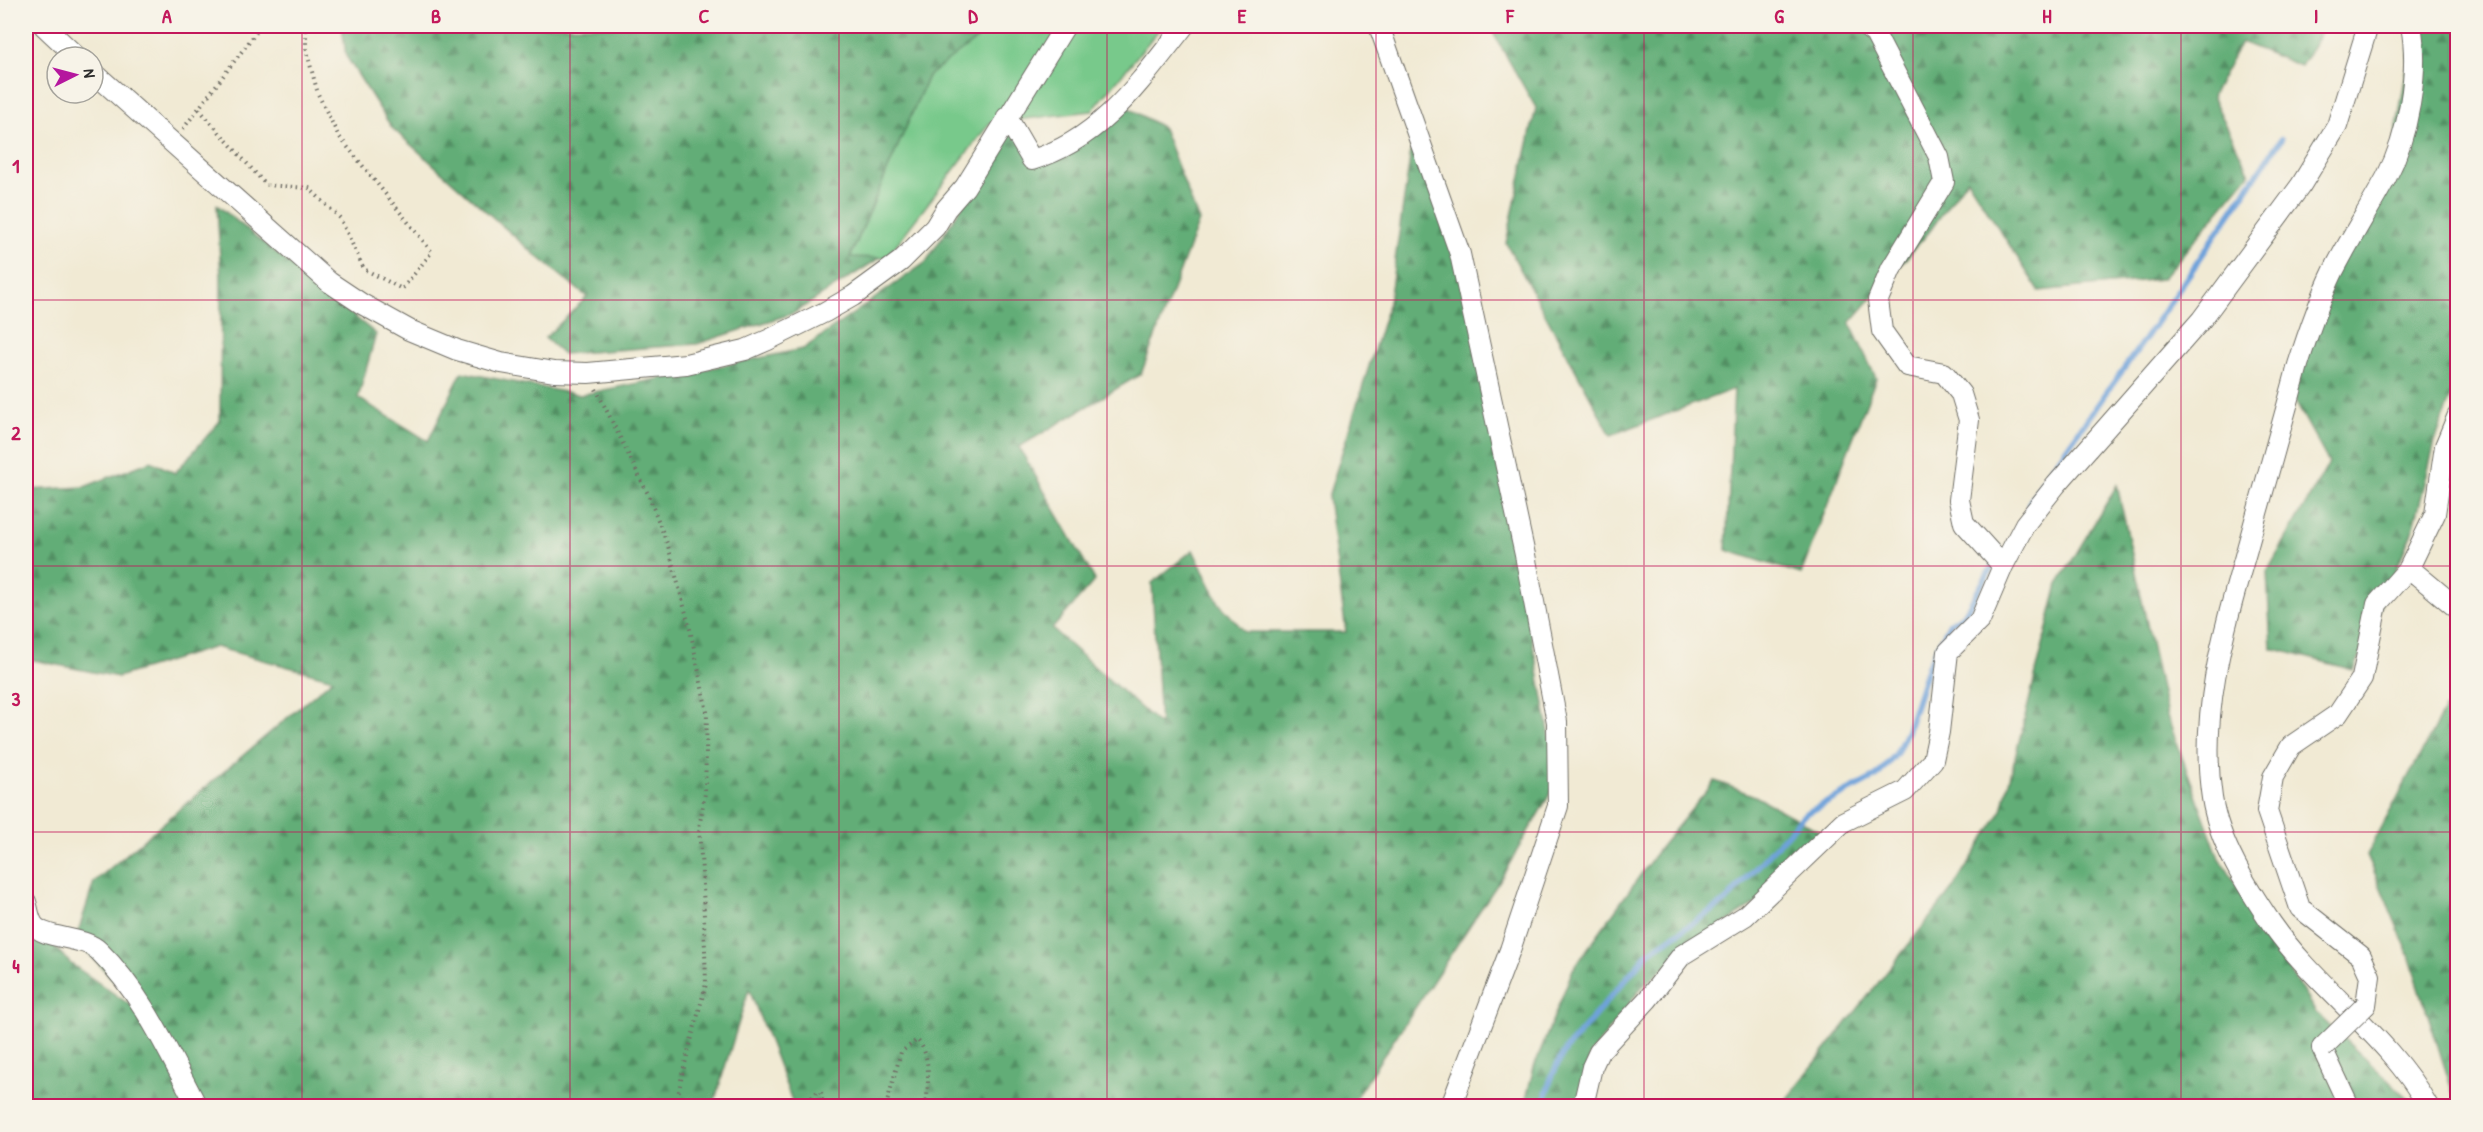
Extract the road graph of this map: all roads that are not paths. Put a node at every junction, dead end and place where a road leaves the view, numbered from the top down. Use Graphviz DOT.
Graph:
graph roads {
  1 [pos="44,26"];
  2 [pos="1065,26"];
  3 [pos="1184,26"];
  4 [pos="1378,26"];
  5 [pos="1865,26"];
  6 [pos="2368,26"];
  7 [pos="2411,26"];
  8 [pos="64,45"];
  9 [pos="105,83"];
  10 [pos="1007,117"];
  11 [pos="2457,416"];
  12 [pos="2002,565"];
  13 [pos="2409,568"];
  14 [pos="2457,609"];
  15 [pos="26,902"];
  16 [pos="197,1107"];
  17 [pos="1451,1107"];
  18 [pos="1583,1107"];
  19 [pos="2349,1107"];
  20 [pos="2428,1107"];
  1 -- 8 [label="street"];
  2 -- 10 [label="street"];
  3 -- 10 [label="street"];
  4 -- 17 [label="street"];
  5 -- 12 [label="street"];
  6 -- 12 [label="street"];
  7 -- 20 [label="street"];
  9 -- 10 [label="street"];
  11 -- 13 [label="street"];
  12 -- 18 [label="street"];
  13 -- 14 [label="street"];
  13 -- 19 [label="street, bridge"];
  15 -- 16 [label="street"];
}
